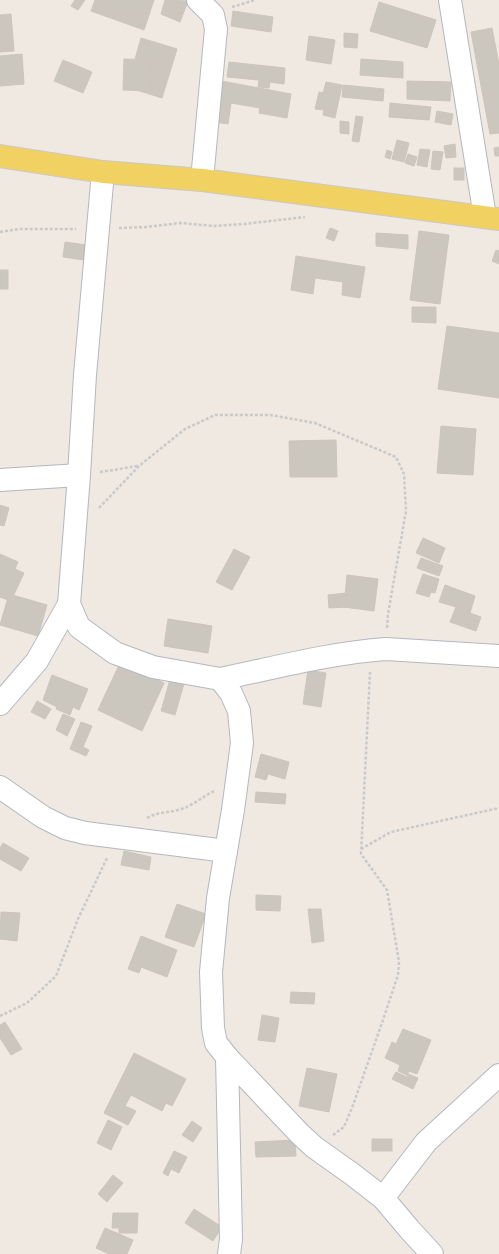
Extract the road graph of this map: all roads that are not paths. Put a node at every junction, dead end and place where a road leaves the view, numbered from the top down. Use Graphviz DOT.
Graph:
graph roads {
  1 [pos="198,0"];
  2 [pos="450,0"];
  3 [pos="0,156"];
  4 [pos="103,172"];
  5 [pos="202,180"];
  6 [pos="492,218"];
  7 [pos="79,475"];
  8 [pos="0,480"];
  9 [pos="69,604"];
  10 [pos="499,656"];
  11 [pos="220,679"];
  12 [pos="0,704"];
  13 [pos="0,787"];
  14 [pos="226,851"];
  15 [pos="227,1057"];
  16 [pos="499,1075"];
  17 [pos="383,1198"];
  18 [pos="229,1254"];
  19 [pos="432,1254"];
  1 -- 5 [label="street"];
  2 -- 6 [label="street"];
  3 -- 4 [label="main road"];
  4 -- 5 [label="main road"];
  4 -- 7 [label="street"];
  5 -- 6 [label="main road"];
  7 -- 8 [label="street"];
  7 -- 9 [label="street"];
  9 -- 11 [label="street"];
  9 -- 12 [label="street"];
  10 -- 11 [label="street"];
  11 -- 14 [label="street"];
  13 -- 14 [label="street"];
  14 -- 15 [label="street"];
  15 -- 17 [label="street"];
  15 -- 18 [label="street"];
  16 -- 17 [label="street"];
  17 -- 19 [label="street"];
}
